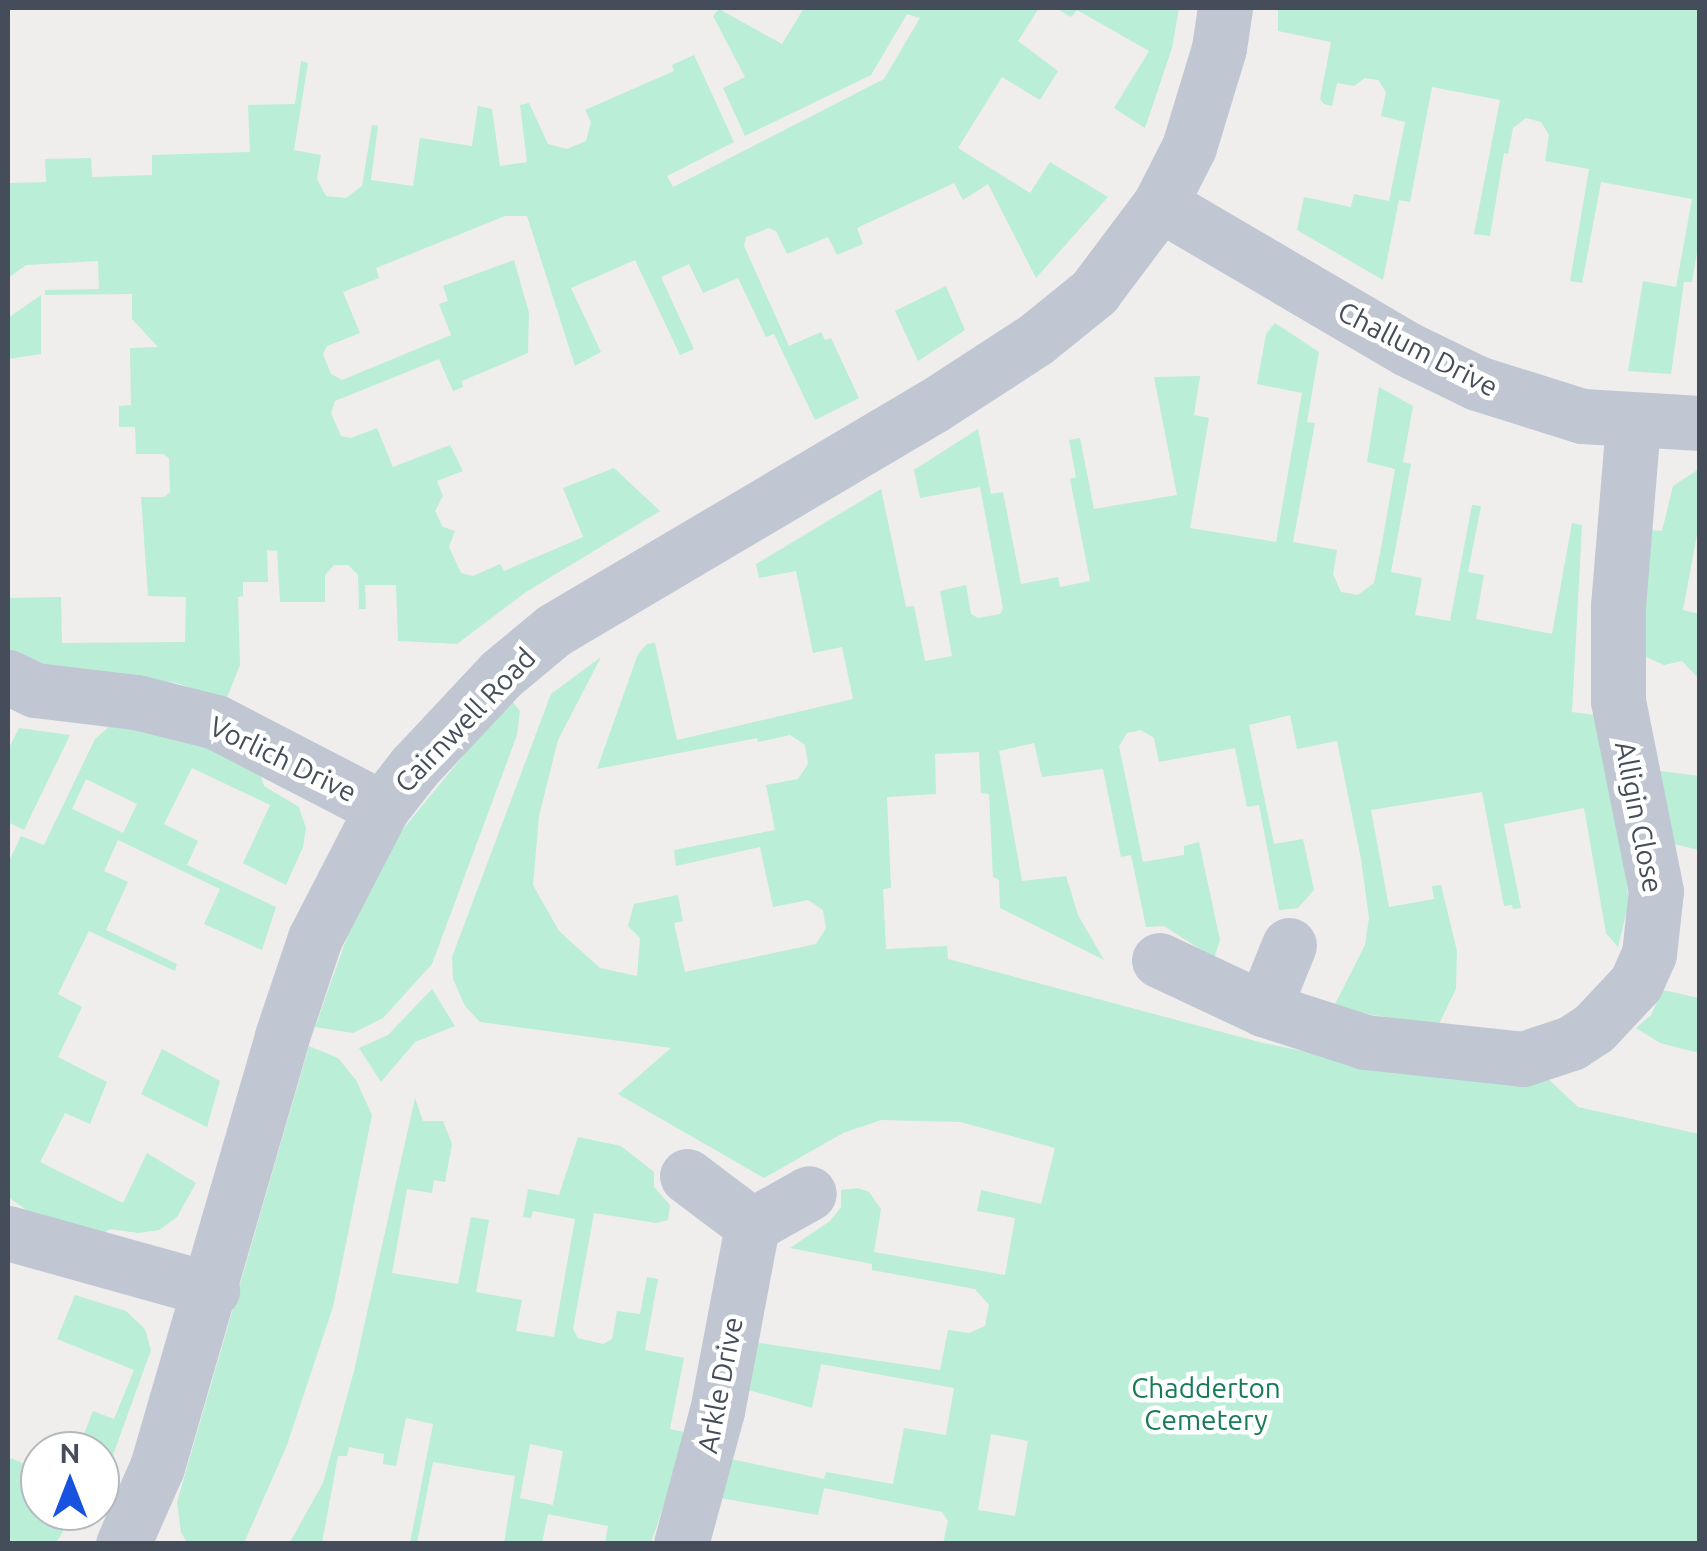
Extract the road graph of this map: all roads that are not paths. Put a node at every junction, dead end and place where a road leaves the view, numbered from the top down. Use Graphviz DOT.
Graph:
graph roads {
  1 [pos="1225,8"];
  2 [pos="1160,204"];
  3 [pos="1633,422"];
  4 [pos="1700,423"];
  5 [pos="8,677"];
  6 [pos="382,808"];
  7 [pos="1289,945"];
  8 [pos="1159,960"];
  9 [pos="1262,1009"];
  10 [pos="687,1176"];
  11 [pos="809,1193"];
  12 [pos="752,1226"];
  13 [pos="9,1239"];
  14 [pos="212,1290"];
  15 [pos="123,1544"];
  16 [pos="681,1544"];
  1 -- 2 [label="street, Cairnwell Road"];
  2 -- 3 [label="street, Challum Drive"];
  2 -- 6 [label="street, Cairnwell Road"];
  3 -- 4 [label="street, Challum Drive"];
  3 -- 9 [label="street, Alligin Close"];
  5 -- 6 [label="street, Vorlich Drive"];
  6 -- 14 [label="street, Cairnwell Road"];
  7 -- 9 [label="street"];
  8 -- 9 [label="street, Alligin Close"];
  10 -- 12 [label="street"];
  11 -- 12 [label="street"];
  12 -- 16 [label="street, Arkle Drive"];
  13 -- 14 [label="street"];
  14 -- 15 [label="street, Cairnwell Road"];
}
